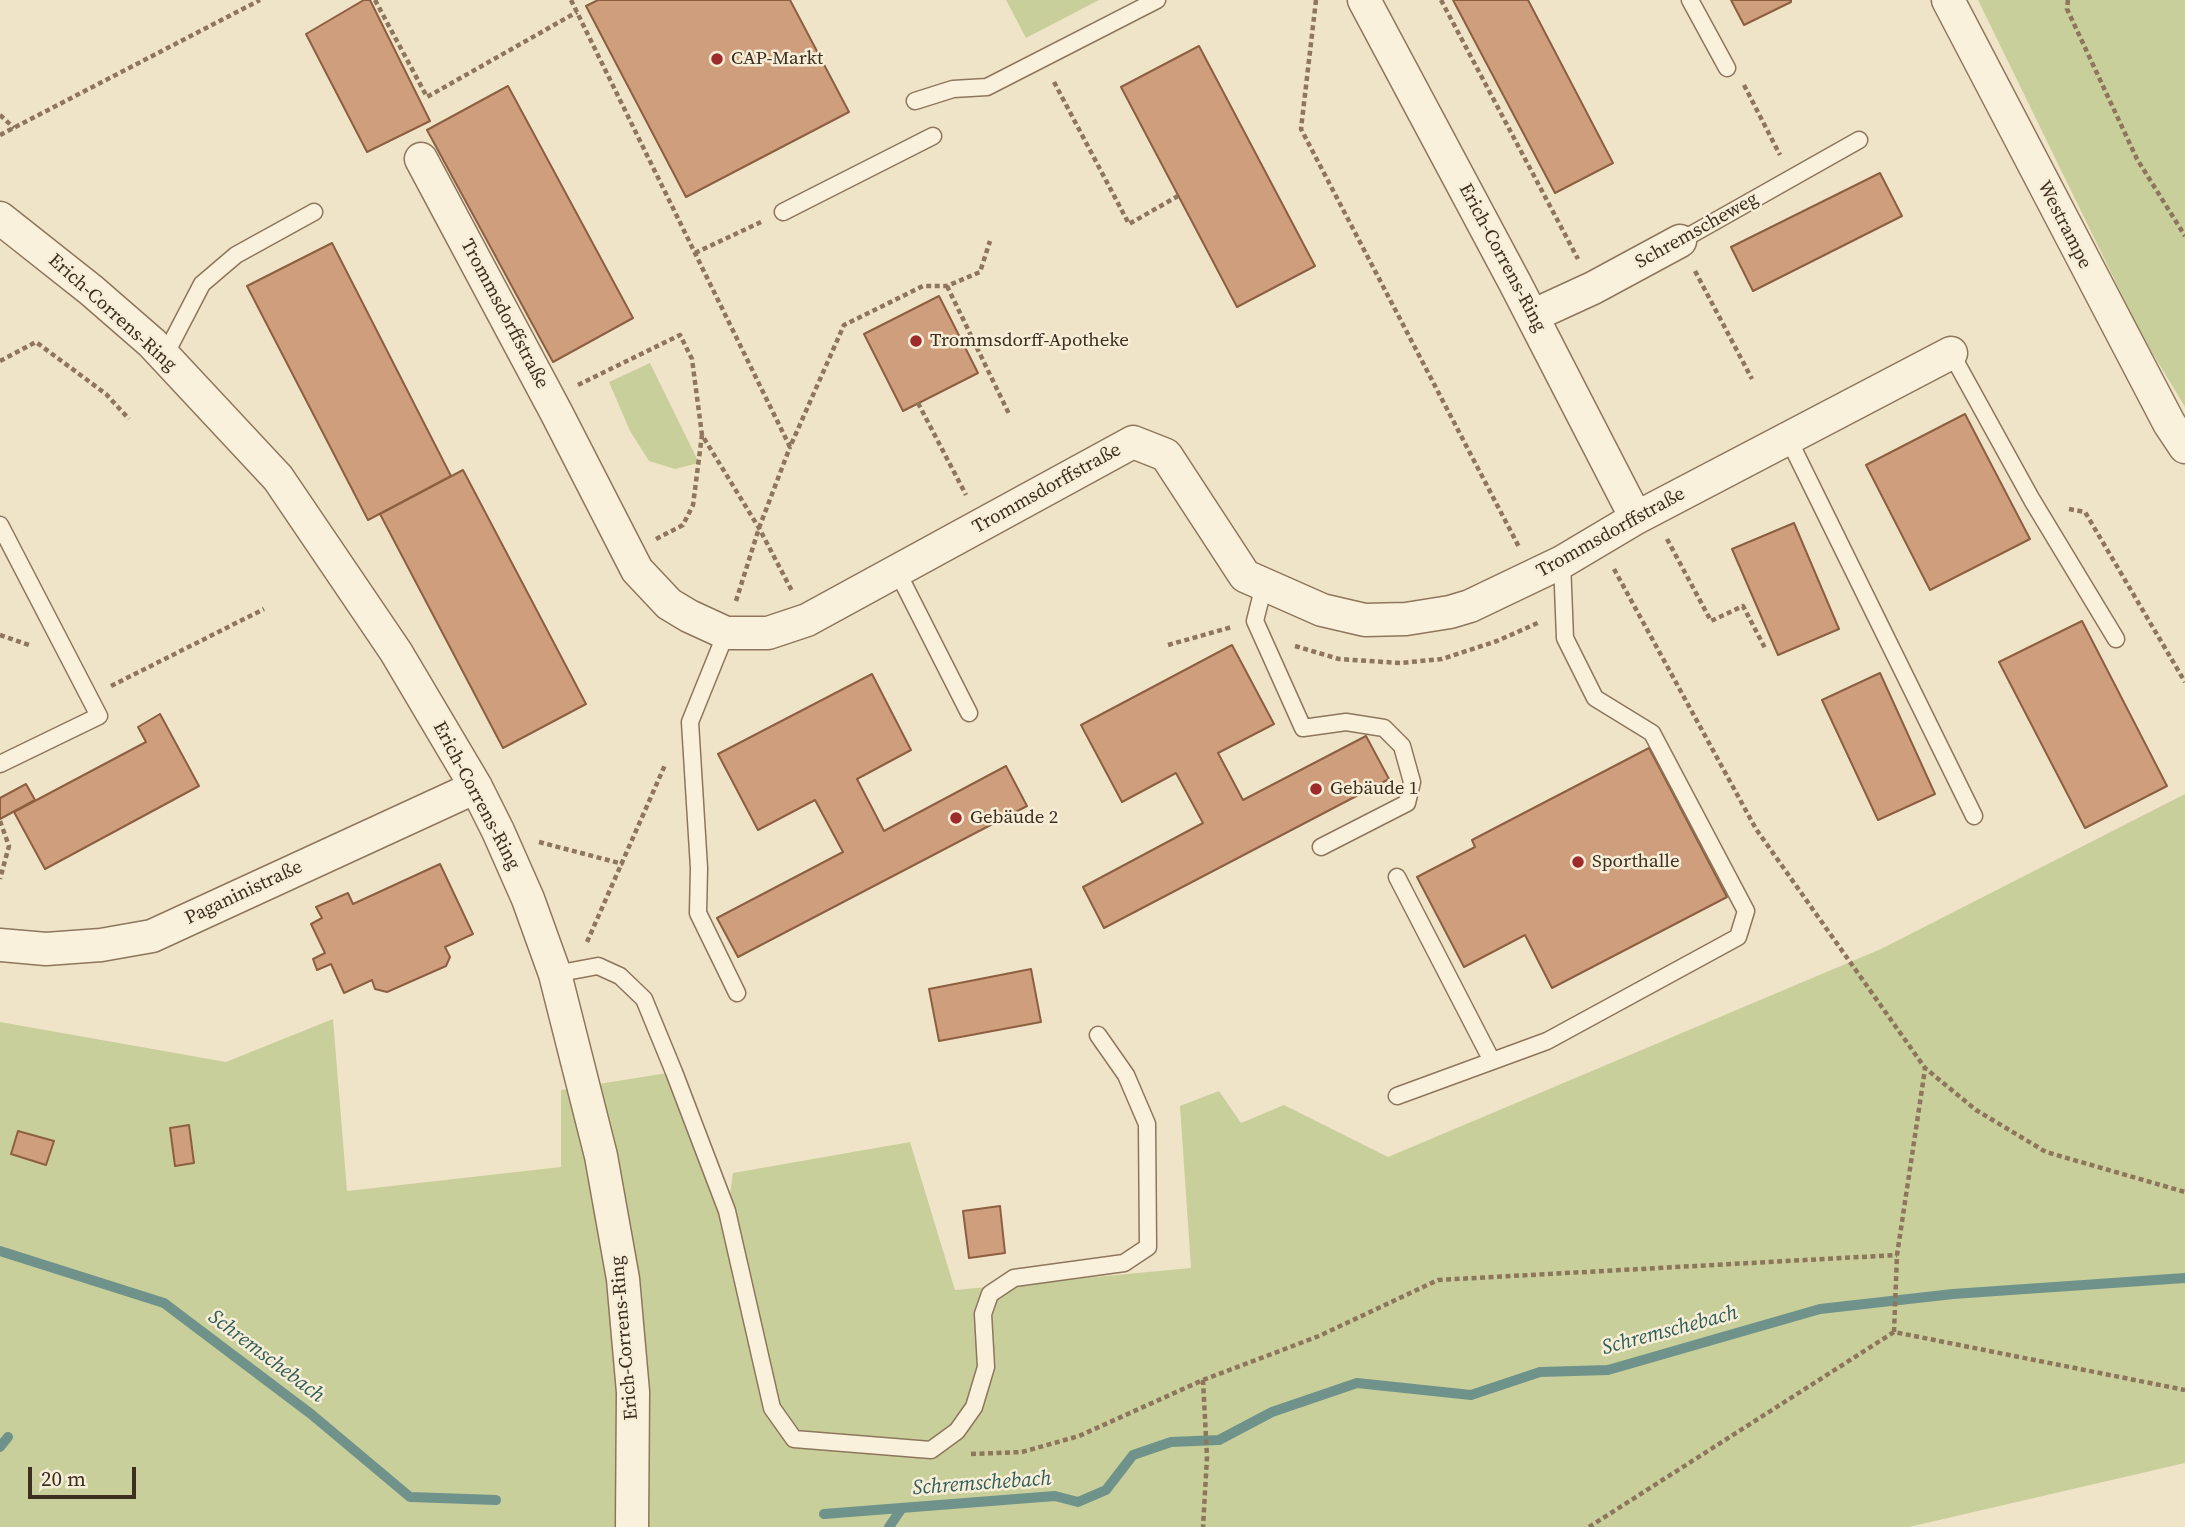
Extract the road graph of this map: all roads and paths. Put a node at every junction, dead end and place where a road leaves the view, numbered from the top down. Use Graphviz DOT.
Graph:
graph roads {
  1 [pos="260,0"];
  2 [pos="375,0"];
  3 [pos="571,0"];
  4 [pos="1157,0"];
  5 [pos="1316,0"];
  6 [pos="1364,0"];
  7 [pos="1441,0"];
  8 [pos="1690,0"];
  9 [pos="1948,0"];
  10 [pos="2068,0"];
  11 [pos="577,12"];
  12 [pos="1042,60"];
  13 [pos="1727,68"];
  14 [pos="915,101"];
  15 [pos="0,114"];
  16 [pos="14,128"];
  17 [pos="0,135"];
  18 [pos="933,136"];
  19 [pos="1859,140"];
  20 [pos="421,159"];
  21 [pos="1791,178"];
  22 [pos="1178,196"];
  23 [pos="314,212"];
  24 [pos="783,212"];
  25 [pos="0,218"];
  26 [pos="2185,236"];
  27 [pos="990,241"];
  28 [pos="1679,241"];
  29 [pos="695,253"];
  30 [pos="947,286"];
  31 [pos="1593,288"];
  32 [pos="1532,316"];
  33 [pos="1951,353"];
  34 [pos="164,357"];
  35 [pos="0,361"];
  36 [pos="1752,379"];
  37 [pos="549,400"];
  38 [pos="918,403"];
  39 [pos="1010,416"];
  40 [pos="129,419"];
  41 [pos="702,435"];
  42 [pos="1788,439"];
  43 [pos="790,447"];
  44 [pos="2185,447"];
  45 [pos="2032,500"];
  46 [pos="1644,514"];
  47 [pos="982,524"];
  48 [pos="0,525"];
  49 [pos="759,528"];
  50 [pos="1598,541"];
  51 [pos="628,554"];
  52 [pos="1548,569"];
  53 [pos="897,571"];
  54 [pos="1264,585"];
  55 [pos="264,609"];
  56 [pos="807,620"];
  57 [pos="1255,621"];
  58 [pos="726,633"];
  59 [pos="2116,639"];
  60 [pos="1168,645"];
  61 [pos="1766,650"];
  62 [pos="2185,682"];
  63 [pos="88,698"];
  64 [pos="969,713"];
  65 [pos="690,722"];
  66 [pos="0,764"];
  67 [pos="476,787"];
  68 [pos="1974,816"];
  69 [pos="0,821"];
  70 [pos="498,831"];
  71 [pos="1321,847"];
  72 [pos="623,864"];
  73 [pos="1397,877"];
  74 [pos="0,879"];
  75 [pos="0,945"];
  76 [pos="555,974"];
  77 [pos="737,993"];
  78 [pos="1098,1035"];
  79 [pos="1492,1061"];
  80 [pos="1925,1068"];
  81 [pos="1397,1096"];
  82 [pos="2185,1192"];
  83 [pos="1897,1255"];
  84 [pos="1894,1332"];
  85 [pos="1203,1380"];
  86 [pos="2185,1390"];
  87 [pos="931,1450"];
  88 [pos="632,1527"];
  89 [pos="1203,1527"];
  90 [pos="1590,1527"];
  1 -- 16 [label="path"];
  2 -- 11 [label="path"];
  3 -- 11 [label="path"];
  4 -- 12 [label="lane"];
  5 -- 52 [label="path"];
  6 -- 32 [label="street, Erich-Correns-Ring"];
  7 -- 31 [label="path"];
  8 -- 13 [label="lane"];
  9 -- 44 [label="street, Westrampe"];
  10 -- 26 [label="path"];
  11 -- 29 [label="path"];
  12 -- 14 [label="lane"];
  12 -- 22 [label="path"];
  13 -- 21 [label="path"];
  15 -- 16 [label="path"];
  16 -- 17 [label="path"];
  18 -- 24 [label="lane"];
  19 -- 21 [label="lane, Schremscheweg"];
  20 -- 37 [label="street, Trommsdorffstraße"];
  21 -- 28 [label="lane, Schremscheweg"];
  23 -- 34 [label="lane"];
  24 -- 29 [label="path"];
  25 -- 34 [label="street, Erich-Correns-Ring"];
  27 -- 30 [label="path"];
  28 -- 31 [label="street, Schremscheweg"];
  28 -- 36 [label="path"];
  29 -- 43 [label="path"];
  30 -- 39 [label="path"];
  30 -- 43 [label="path"];
  31 -- 32 [label="street, Schremscheweg"];
  32 -- 46 [label="street, Erich-Correns-Ring"];
  33 -- 42 [label="street, Trommsdorffstraße"];
  33 -- 45 [label="lane"];
  34 -- 67 [label="street, Erich-Correns-Ring"];
  35 -- 40 [label="path"];
  37 -- 41 [label="path"];
  37 -- 51 [label="street, Trommsdorffstraße"];
  38 -- 47 [label="path"];
  41 -- 49 [label="path"];
  41 -- 51 [label="path"];
  42 -- 46 [label="street, Trommsdorffstraße"];
  42 -- 68 [label="lane"];
  43 -- 49 [label="path"];
  45 -- 59 [label="lane"];
  45 -- 62 [label="path"];
  46 -- 50 [label="street, Trommsdorffstraße"];
  46 -- 61 [label="path"];
  47 -- 53 [label="street, Trommsdorffstraße"];
  47 -- 54 [label="street, Trommsdorffstraße"];
  48 -- 63 [label="lane"];
  49 -- 56 [label="path"];
  49 -- 58 [label="path"];
  50 -- 52 [label="street, Trommsdorffstraße"];
  50 -- 80 [label="path"];
  51 -- 58 [label="street, Trommsdorffstraße"];
  52 -- 54 [label="street, Trommsdorffstraße"];
  52 -- 79 [label="lane"];
  53 -- 56 [label="street, Trommsdorffstraße"];
  53 -- 64 [label="lane"];
  54 -- 57 [label="lane"];
  55 -- 63 [label="path"];
  56 -- 58 [label="street, Trommsdorffstraße"];
  57 -- 60 [label="path"];
  57 -- 71 [label="lane"];
  58 -- 65 [label="lane"];
  63 -- 66 [label="lane"];
  65 -- 72 [label="path"];
  65 -- 77 [label="lane"];
  67 -- 70 [label="street, Erich-Correns-Ring"];
  67 -- 75 [label="street, Paganinistraße"];
  69 -- 74 [label="path"];
  70 -- 72 [label="path"];
  70 -- 76 [label="street, Erich-Correns-Ring"];
  72 -- 76 [label="path"];
  73 -- 79 [label="lane"];
  76 -- 87 [label="lane"];
  76 -- 88 [label="street, Erich-Correns-Ring"];
  78 -- 87 [label="lane"];
  79 -- 81 [label="lane"];
  80 -- 82 [label="path"];
  80 -- 83 [label="path"];
  83 -- 84 [label="path"];
  83 -- 85 [label="path"];
  84 -- 86 [label="path"];
  84 -- 90 [label="path"];
  85 -- 87 [label="path"];
  85 -- 89 [label="path"];
}
